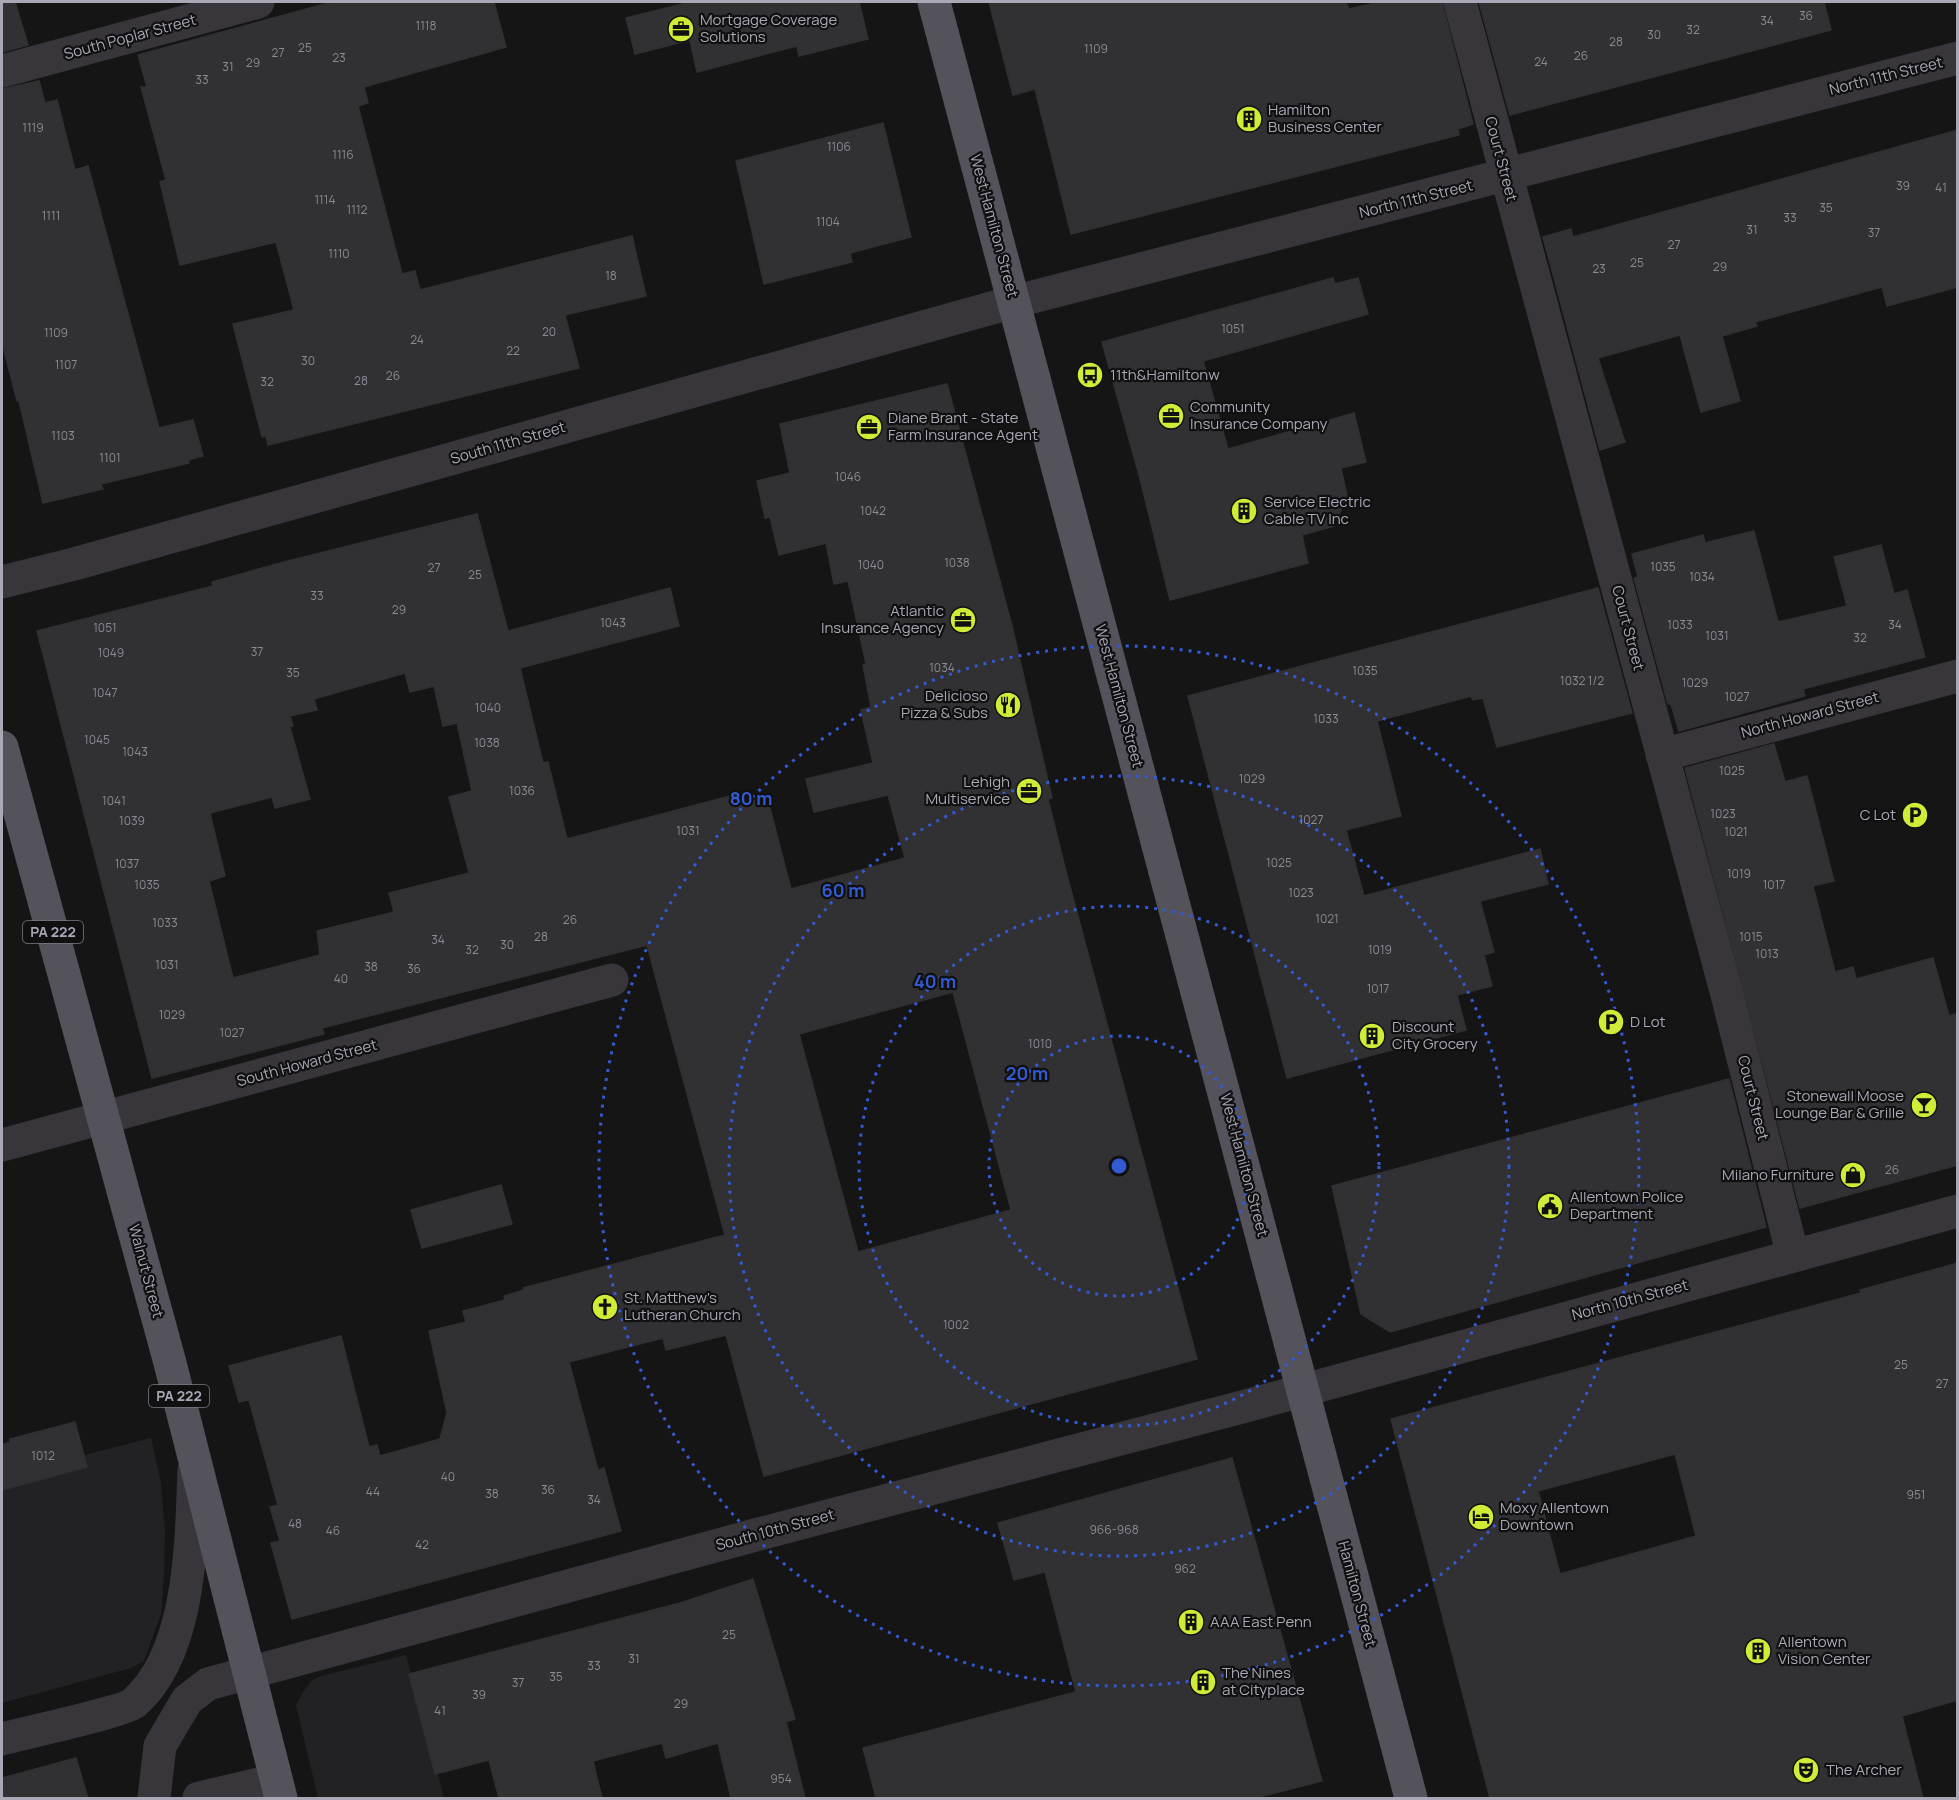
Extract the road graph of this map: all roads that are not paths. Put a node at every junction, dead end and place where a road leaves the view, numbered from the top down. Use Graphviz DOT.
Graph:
graph roads {
  1 [pos="258,2"];
  2 [pos="934,2"];
  3 [pos="1460,2"];
  4 [pos="1958,58"];
  5 [pos="2,70"];
  6 [pos="1505,176"];
  7 [pos="1014,302"];
  8 [pos="2,582"];
  9 [pos="1958,676"];
  10 [pos="2,747"];
  11 [pos="1662,755"];
  12 [pos="612,980"];
  13 [pos="105,1118"];
  14 [pos="2,1145"];
  15 [pos="1958,1211"];
  16 [pos="1793,1256"];
  17 [pos="1303,1390"];
  18 [pos="194,1456"];
  19 [pos="249,1675"];
  20 [pos="132,1705"];
  21 [pos="2,1739"];
  22 [pos="160,1746"];
  23 [pos="278,1789"];
  24 [pos="154,1798"];
  25 [pos="199,1798"];
  26 [pos="1411,1798"];
  1 -- 5 [label="street, South Poplar Street"];
  2 -- 7 [label="main road, West Hamilton Street"];
  3 -- 6 [label="street, Court Street"];
  4 -- 6 [label="street, North 11th Street"];
  6 -- 7 [label="street, North 11th Street"];
  6 -- 11 [label="street, Court Street"];
  7 -- 8 [label="street, South 11th Street"];
  7 -- 17 [label="main road, West Hamilton Street"];
  9 -- 11 [label="street, North Howard Street"];
  10 -- 13 [label="main road, Walnut Street / PA 222"];
  11 -- 16 [label="street, Court Street"];
  12 -- 13 [label="street, South Howard Street"];
  13 -- 14 [label="street, South Howard Street"];
  13 -- 18 [label="main road, Walnut Street / PA 222"];
  15 -- 16 [label="street, North 10th Street"];
  16 -- 17 [label="street, North 10th Street"];
  17 -- 19 [label="street, South 10th Street"];
  17 -- 26 [label="main road, Hamilton Street"];
  18 -- 19 [label="main road, Walnut Street / PA 222"];
  18 -- 20 [label="street"];
  19 -- 22 [label="street, South 10th Street"];
  19 -- 23 [label="main road, Walnut Street / PA 222"];
  20 -- 21 [label="street"];
  20 -- 22 [label="street"];
  22 -- 24 [label="street"];
  23 -- 25 [label="street"];
}
